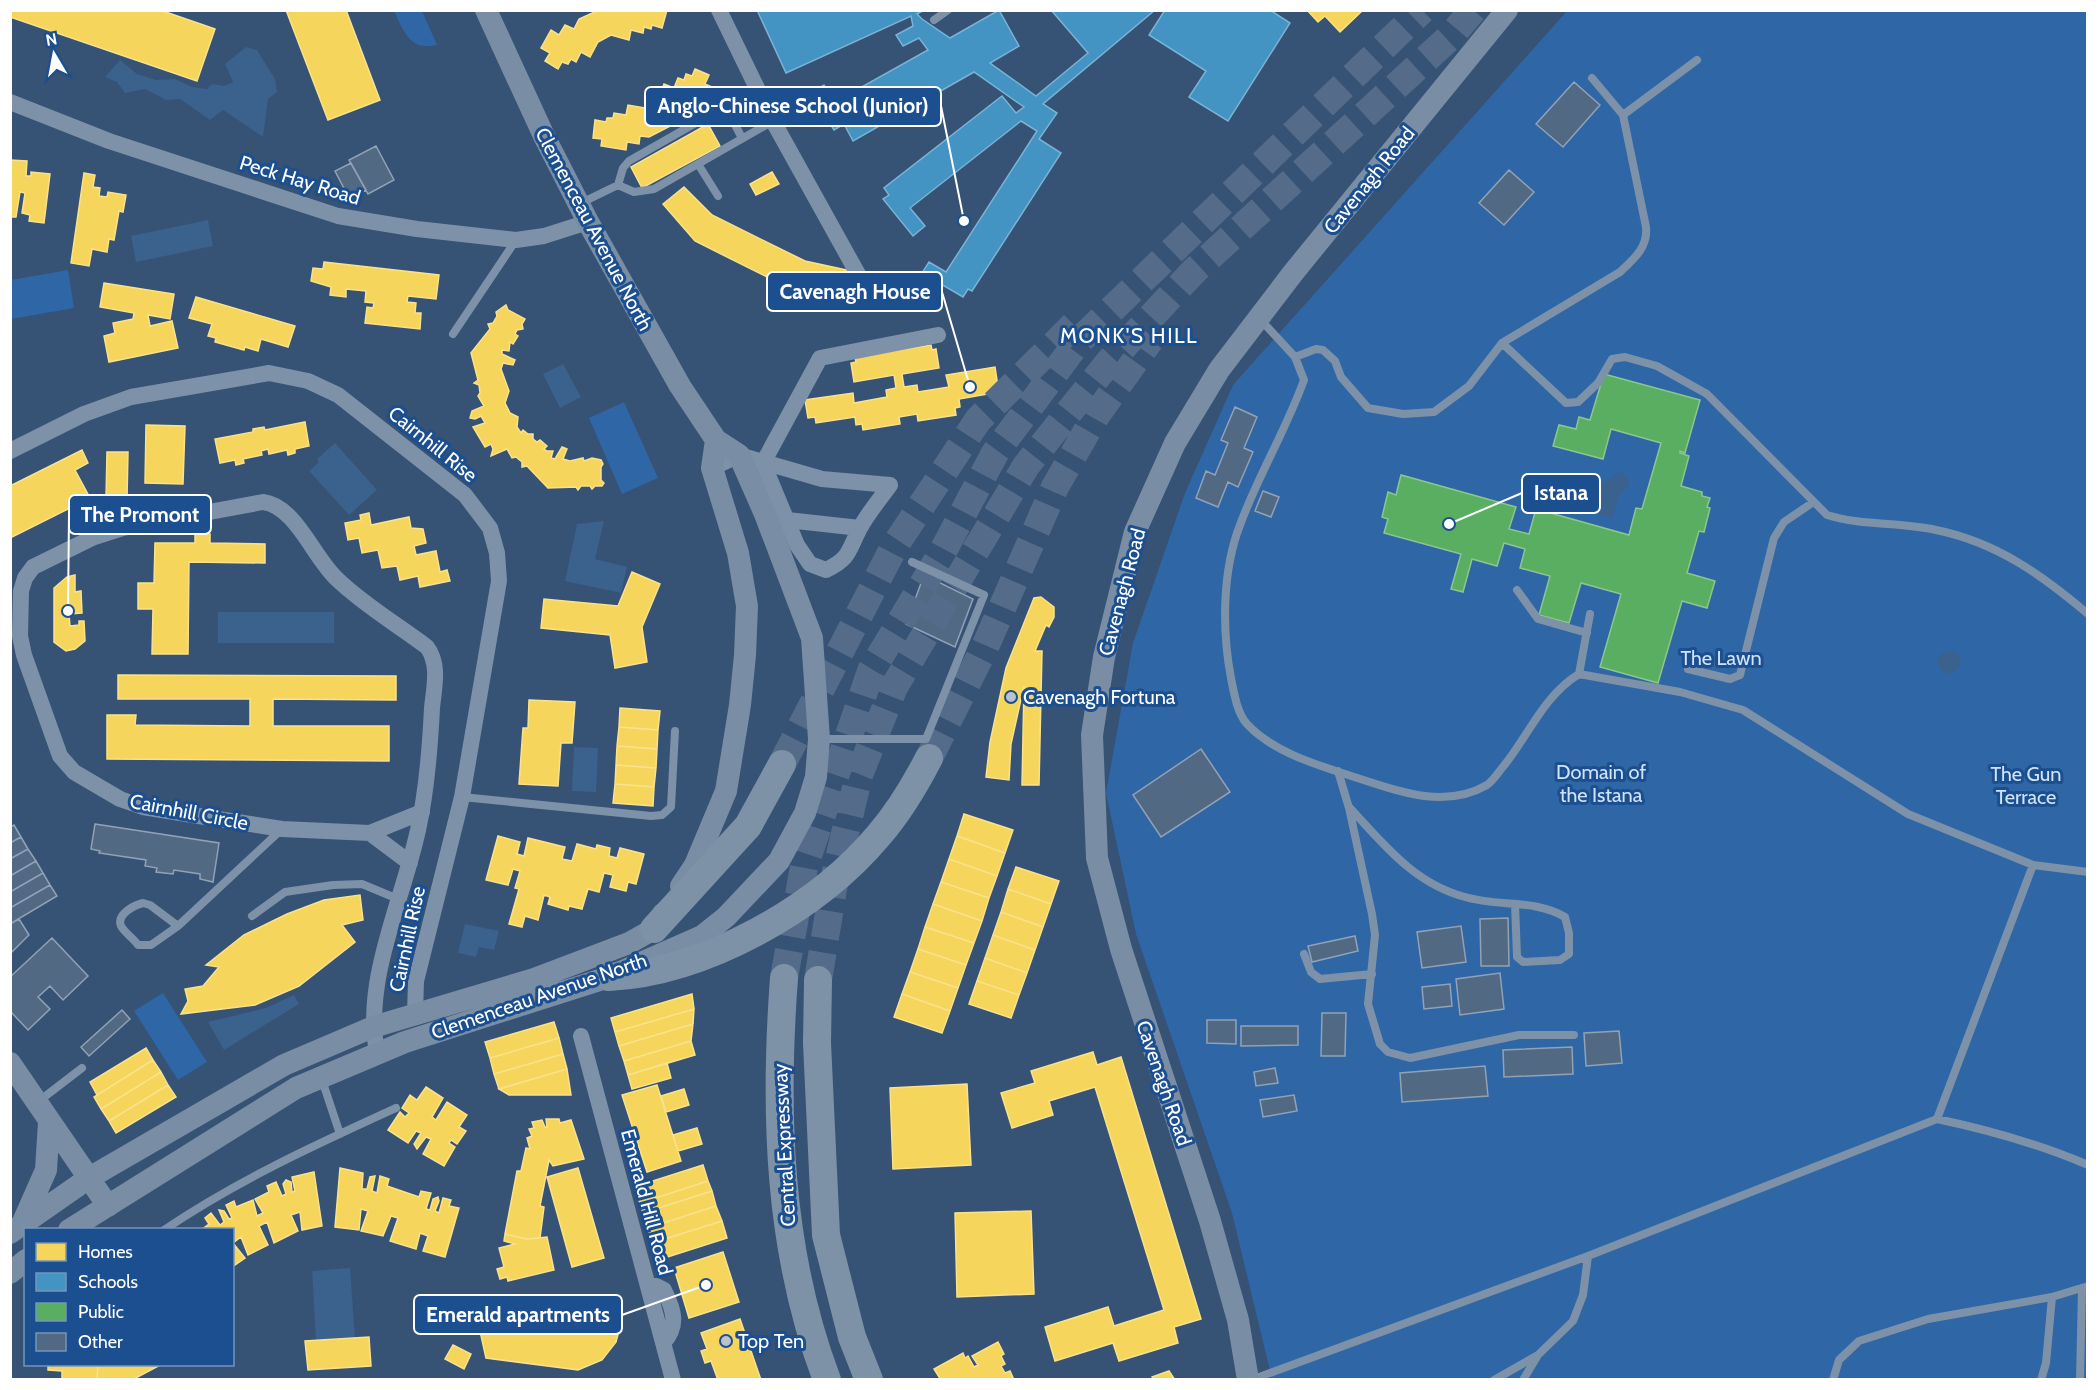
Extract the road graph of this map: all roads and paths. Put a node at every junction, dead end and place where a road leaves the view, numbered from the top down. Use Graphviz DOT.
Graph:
graph roads {
  1 [pos="486,10"];
  2 [pos="719,10"];
  3 [pos="948,10"];
  4 [pos="1507,10"];
  5 [pos="934,20"];
  6 [pos="1697,60"];
  7 [pos="1592,78"];
  8 [pos="757,88"];
  9 [pos="10,102"];
  10 [pos="725,106"];
  11 [pos="1623,115"];
  12 [pos="773,122"];
  13 [pos="742,138"];
  14 [pos="698,164"];
  15 [pos="618,185"];
  16 [pos="718,196"];
  17 [pos="583,213"];
  18 [pos="516,240"];
  19 [pos="859,276"];
  20 [pos="1259,318"];
  21 [pos="453,334"];
  22 [pos="938,335"];
  23 [pos="1502,343"];
  24 [pos="1295,357"];
  25 [pos="716,440"];
  26 [pos="10,451"];
  27 [pos="740,455"];
  28 [pos="763,462"];
  29 [pos="712,468"];
  30 [pos="1812,503"];
  31 [pos="787,520"];
  32 [pos="860,528"];
  33 [pos="912,562"];
  34 [pos="1517,591"];
  35 [pos="1590,614"];
  36 [pos="2088,614"];
  37 [pos="1587,633"];
  38 [pos="1688,669"];
  39 [pos="1579,675"];
  40 [pos="675,731"];
  41 [pos="819,739"];
  42 [pos="929,758"];
  43 [pos="782,764"];
  44 [pos="1338,771"];
  45 [pos="462,797"];
  46 [pos="1349,808"];
  47 [pos="422,812"];
  48 [pos="282,829"];
  49 [pos="370,833"];
  50 [pos="410,863"];
  51 [pos="2033,865"];
  52 [pos="2088,872"];
  53 [pos="398,898"];
  54 [pos="1515,904"];
  55 [pos="252,916"];
  56 [pos="177,926"];
  57 [pos="654,929"];
  58 [pos="1304,954"];
  59 [pos="1372,974"];
  60 [pos="609,977"];
  61 [pos="784,978"];
  62 [pos="818,980"];
  63 [pos="415,1014"];
  64 [pos="372,1027"];
  65 [pos="1574,1035"];
  66 [pos="581,1036"];
  67 [pos="377,1052"];
  68 [pos="10,1064"];
  69 [pos="82,1068"];
  70 [pos="321,1076"];
  71 [pos="36,1103"];
  72 [pos="396,1108"];
  73 [pos="1937,1119"];
  74 [pos="50,1122"];
  75 [pos="340,1134"];
  76 [pos="2088,1165"];
  77 [pos="89,1178"];
  78 [pos="108,1206"];
  79 [pos="25,1228"];
  80 [pos="72,1228"];
  81 [pos="167,1228"];
  82 [pos="17,1234"];
  83 [pos="1588,1256"];
  84 [pos="24,1262"];
  85 [pos="10,1273"];
  86 [pos="2085,1287"];
  87 [pos="2052,1297"];
  88 [pos="1538,1355"];
  89 [pos="673,1380"];
  90 [pos="827,1380"];
  91 [pos="869,1380"];
  92 [pos="1250,1380"];
  93 [pos="1494,1380"];
  94 [pos="1523,1380"];
  95 [pos="1833,1380"];
  96 [pos="2042,1380"];
  97 [pos="2079,1380"];
  1 -- 17 [label="main road, Clemenceau Avenue North"];
  2 -- 8 [label="street"];
  3 -- 5 [label="lane"];
  4 -- 20 [label="main road, Cavenagh Road"];
  6 -- 11 [label="lane"];
  7 -- 11 [label="lane"];
  8 -- 10 [label="lane"];
  8 -- 12 [label="street"];
  9 -- 18 [label="street, Peck Hay Road"];
  10 -- 13 [label="lane"];
  10 -- 15 [label="lane"];
  11 -- 23 [label="lane"];
  12 -- 13 [label="lane"];
  12 -- 19 [label="street"];
  13 -- 14 [label="lane"];
  14 -- 15 [label="lane"];
  14 -- 16 [label="lane"];
  15 -- 17 [label="lane"];
  17 -- 18 [label="street, Peck Hay Road"];
  17 -- 25 [label="main road, Clemenceau Avenue North"];
  18 -- 21 [label="lane"];
  20 -- 24 [label="lane"];
  20 -- 92 [label="main road, Cavenagh Road"];
  22 -- 28 [label="street"];
  23 -- 24 [label="lane"];
  23 -- 30 [label="lane"];
  24 -- 44 [label="lane"];
  25 -- 27 [label="main road, Clemenceau Avenue North"];
  25 -- 29 [label="main road, Clemenceau Avenue North"];
  26 -- 45 [label="street, Cairnhill Rise"];
  27 -- 28 [label="street"];
  27 -- 29 [label="street"];
  27 -- 41 [label="main road, Clemenceau Avenue North"];
  28 -- 31 [label="street"];
  28 -- 32 [label="street"];
  29 -- 57 [label="main road, Clemenceau Avenue North"];
  30 -- 36 [label="lane"];
  30 -- 38 [label="lane"];
  31 -- 32 [label="street"];
  31 -- 32 [label="street"];
  33 -- 41 [label="lane"];
  34 -- 37 [label="lane"];
  35 -- 37 [label="lane"];
  37 -- 39 [label="lane"];
  39 -- 44 [label="lane"];
  39 -- 51 [label="lane"];
  40 -- 45 [label="lane"];
  41 -- 60 [label="main road, Clemenceau Avenue North"];
  42 -- 60 [label="highway"];
  43 -- 57 [label="highway"];
  44 -- 46 [label="lane"];
  45 -- 63 [label="street, Cairnhill Rise"];
  46 -- 54 [label="lane"];
  46 -- 59 [label="lane"];
  47 -- 48 [label="street, Cairnhill Circle"];
  47 -- 49 [label="street, Cairnhill Circle"];
  47 -- 50 [label="street, Cairnhill Circle"];
  48 -- 49 [label="street, Cairnhill Circle"];
  48 -- 56 [label="lane"];
  49 -- 50 [label="street"];
  50 -- 53 [label="street, Cairnhill Circle"];
  51 -- 52 [label="lane"];
  51 -- 73 [label="lane"];
  53 -- 55 [label="lane"];
  53 -- 64 [label="street, Cairnhill Circle"];
  54 -- 54 [label="lane"];
  56 -- 56 [label="lane"];
  57 -- 63 [label="main road, Clemenceau Avenue North"];
  58 -- 59 [label="lane"];
  59 -- 65 [label="lane"];
  60 -- 67 [label="main road, Clemenceau Avenue North"];
  61 -- 90 [label="highway, Central Expressway"];
  62 -- 91 [label="highway, Central Expressway"];
  63 -- 64 [label="main road, Clemenceau Avenue North"];
  64 -- 67 [label="street, Cairnhill Circle"];
  64 -- 77 [label="main road"];
  66 -- 89 [label="street, Emerald Hill Road"];
  67 -- 70 [label="main road"];
  68 -- 71 [label="main road"];
  69 -- 71 [label="lane"];
  70 -- 75 [label="lane"];
  70 -- 78 [label="main road"];
  71 -- 74 [label="main road"];
  72 -- 75 [label="lane"];
  73 -- 76 [label="lane"];
  73 -- 83 [label="lane"];
  74 -- 77 [label="main road"];
  74 -- 82 [label="main road"];
  75 -- 81 [label="lane"];
  77 -- 78 [label="main road"];
  77 -- 79 [label="main road"];
  78 -- 80 [label="main road"];
  83 -- 88 [label="lane"];
  83 -- 92 [label="lane"];
  84 -- 85 [label="main road"];
  86 -- 87 [label="lane"];
  86 -- 97 [label="lane"];
  87 -- 95 [label="lane"];
  87 -- 96 [label="lane"];
  88 -- 93 [label="lane"];
  88 -- 94 [label="lane"];
}
